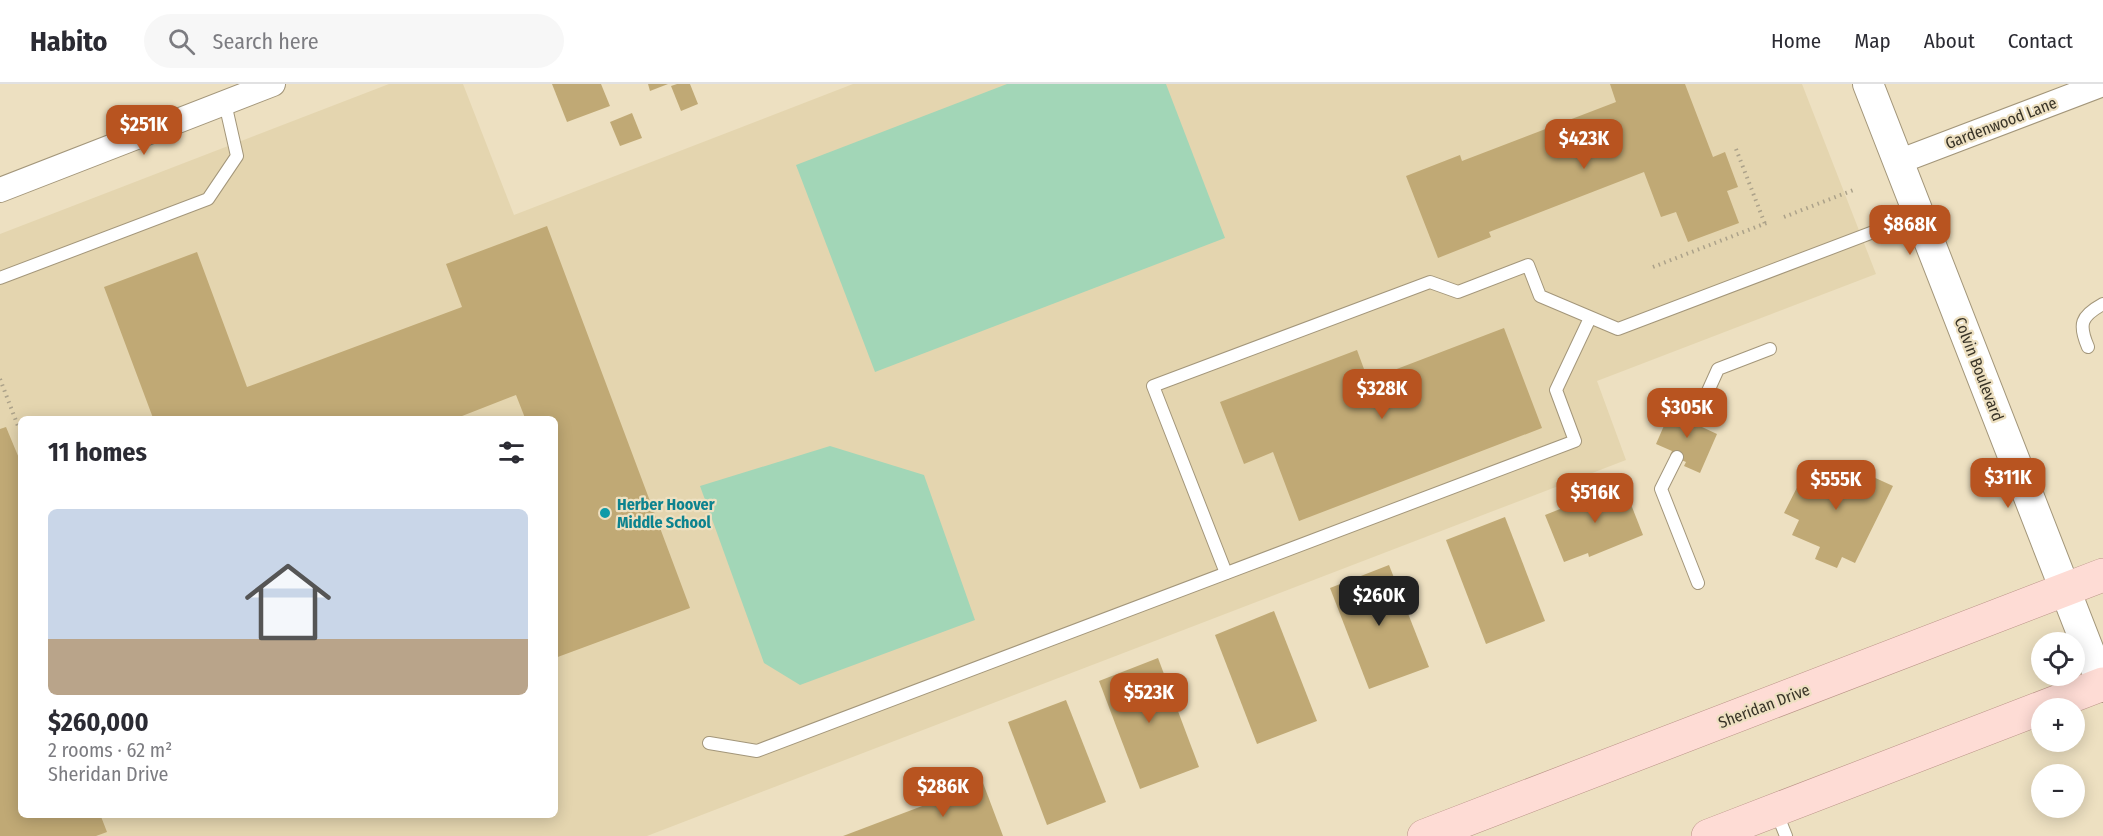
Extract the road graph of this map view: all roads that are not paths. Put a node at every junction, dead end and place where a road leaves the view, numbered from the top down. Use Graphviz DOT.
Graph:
graph roads {
  1 [pos="273,84"];
  2 [pos="1868,84"];
  3 [pos="2103,84"];
  4 [pos="225,103"];
  5 [pos="1898,162"];
  6 [pos="0,190"];
  7 [pos="1919,214"];
  8 [pos="0,278"];
  9 [pos="2103,304"];
  10 [pos="1590,318"];
  11 [pos="2088,347"];
  12 [pos="1770,349"];
  13 [pos="1695,420"];
  14 [pos="1677,457"];
  15 [pos="1226,573"];
  16 [pos="2103,575"];
  17 [pos="1698,583"];
  18 [pos="2064,589"];
  19 [pos="2103,685"];
  20 [pos="709,743"];
  21 [pos="1781,823"];
  22 [pos="1424,836"];
  23 [pos="1708,836"];
  1 -- 4 [label="street"];
  2 -- 5 [label="street, Colvin Boulevard"];
  3 -- 5 [label="street, Gardenwood Lane"];
  4 -- 6 [label="street"];
  4 -- 8 [label="lane"];
  5 -- 7 [label="street, Colvin Boulevard"];
  7 -- 10 [label="lane"];
  7 -- 18 [label="street, Colvin Boulevard"];
  9 -- 11 [label="lane"];
  10 -- 15 [label="lane"];
  10 -- 15 [label="lane"];
  12 -- 13 [label="lane"];
  14 -- 17 [label="lane"];
  15 -- 20 [label="lane"];
  16 -- 18 [label="main road, Sheridan Drive"];
  18 -- 19 [label="street, Colvin Boulevard"];
  18 -- 22 [label="main road, Sheridan Drive"];
  19 -- 21 [label="main road"];
  21 -- 23 [label="main road"];
}
